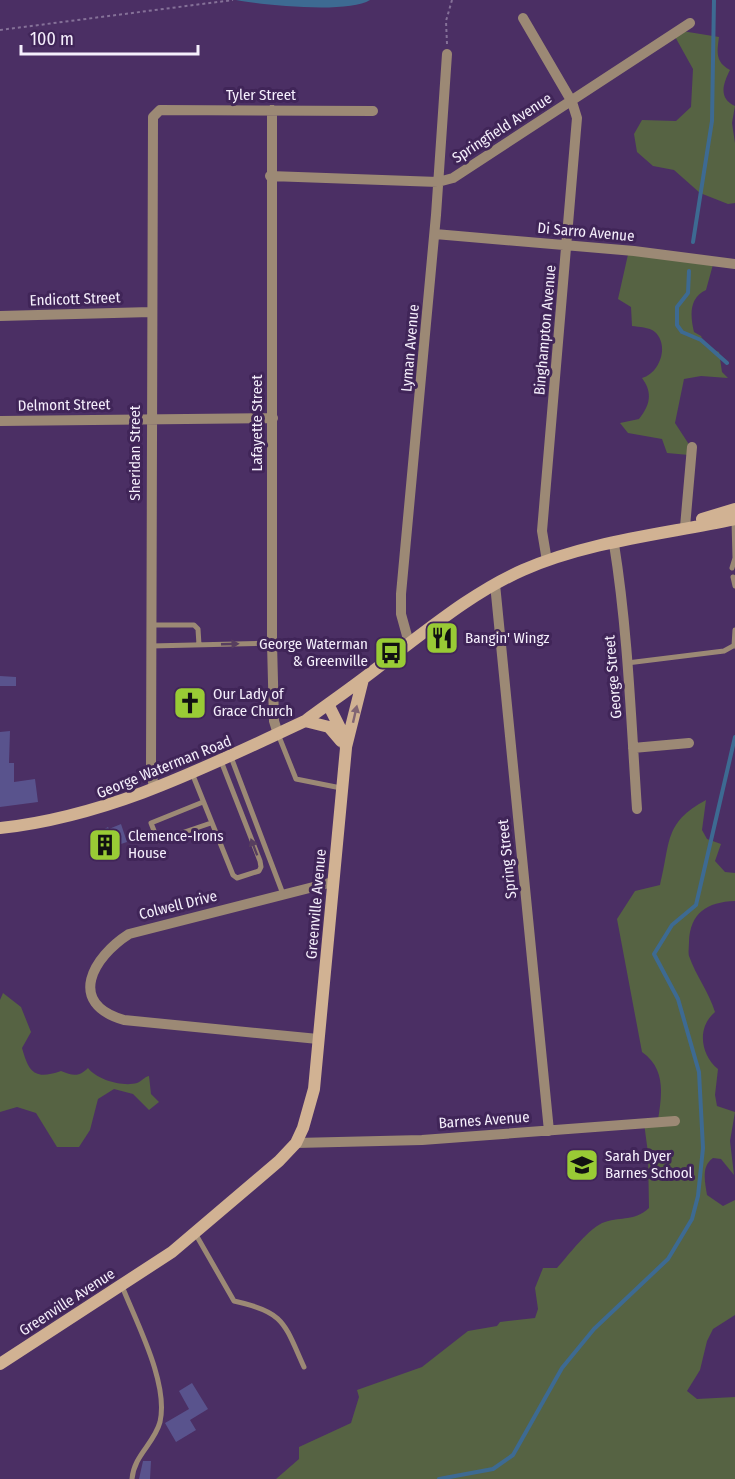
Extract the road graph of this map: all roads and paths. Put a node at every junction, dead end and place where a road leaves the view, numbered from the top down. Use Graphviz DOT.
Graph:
graph roads {
  1 [pos="233,0"];
  2 [pos="453,0"];
  3 [pos="523,18"];
  4 [pos="690,23"];
  5 [pos="0,30"];
  6 [pos="447,54"];
  7 [pos="572,102"];
  8 [pos="272,110"];
  9 [pos="373,111"];
  10 [pos="153,117"];
  11 [pos="270,176"];
  12 [pos="438,182"];
  13 [pos="435,234"];
  14 [pos="567,246"];
  15 [pos="735,264"];
  16 [pos="151,312"];
  17 [pos="0,316"];
  18 [pos="150,418"];
  19 [pos="273,418"];
  20 [pos="0,421"];
  21 [pos="692,447"];
  22 [pos="734,514"];
  23 [pos="685,527"];
  24 [pos="614,544"];
  25 [pos="735,558"];
  26 [pos="548,561"];
  27 [pos="732,568"];
  28 [pos="733,578"];
  29 [pos="495,584"];
  30 [pos="735,586"];
  31 [pos="151,625"];
  32 [pos="735,630"];
  33 [pos="272,643"];
  34 [pos="409,643"];
  35 [pos="199,645"];
  36 [pos="734,645"];
  37 [pos="151,646"];
  38 [pos="627,663"];
  39 [pos="363,679"];
  40 [pos="328,704"];
  41 [pos="305,721"];
  42 [pos="278,734"];
  43 [pos="689,743"];
  44 [pos="346,748"];
  45 [pos="633,748"];
  46 [pos="226,759"];
  47 [pos="192,773"];
  48 [pos="154,788"];
  49 [pos="342,789"];
  50 [pos="203,802"];
  51 [pos="637,809"];
  52 [pos="211,823"];
  53 [pos="0,828"];
  54 [pos="333,882"];
  55 [pos="283,894"];
  56 [pos="318,1039"];
  57 [pos="675,1121"];
  58 [pos="549,1131"];
  59 [pos="296,1143"];
  60 [pos="195,1233"];
  61 [pos="122,1286"];
  62 [pos="0,1364"];
  63 [pos="304,1367"];
  64 [pos="132,1479"];
  1 -- 5 [label="path"];
  2 -- 6 [label="path"];
  3 -- 7 [label="street"];
  4 -- 7 [label="street, Springfield Avenue"];
  6 -- 12 [label="street, Lyman Avenue"];
  7 -- 12 [label="street, Springfield Avenue"];
  7 -- 14 [label="street, Binghampton Avenue"];
  8 -- 9 [label="street, Tyler Street"];
  8 -- 10 [label="street, Tyler Street"];
  8 -- 11 [label="street, Lafayette Street"];
  10 -- 16 [label="street, Sheridan Street"];
  11 -- 12 [label="street, Springfield Avenue"];
  11 -- 19 [label="street, Lafayette Street"];
  12 -- 13 [label="street, Lyman Avenue"];
  13 -- 14 [label="street, Di Sarro Avenue"];
  13 -- 34 [label="street, Lyman Avenue"];
  14 -- 15 [label="street, Di Sarro Avenue"];
  14 -- 26 [label="street, Binghampton Avenue"];
  16 -- 17 [label="street, Endicott Street"];
  16 -- 18 [label="street, Sheridan Street"];
  18 -- 19 [label="street, Delmont Street"];
  18 -- 20 [label="street, Delmont Street"];
  18 -- 31 [label="street, Sheridan Street"];
  19 -- 33 [label="street, Lafayette Street"];
  21 -- 23 [label="street"];
  22 -- 23 [label="main road"];
  22 -- 25 [label="lane"];
  23 -- 24 [label="main road"];
  24 -- 26 [label="main road"];
  24 -- 38 [label="street, George Street"];
  25 -- 27 [label="lane"];
  26 -- 29 [label="main road"];
  28 -- 30 [label="lane"];
  29 -- 34 [label="main road"];
  29 -- 58 [label="street, Spring Street"];
  31 -- 35 [label="lane"];
  31 -- 37 [label="street, Sheridan Street"];
  32 -- 36 [label="lane"];
  35 -- 33 [label="lane, one-way"];
  33 -- 42 [label="street, Lafayette Street"];
  34 -- 39 [label="main road"];
  35 -- 37 [label="lane"];
  36 -- 38 [label="lane"];
  37 -- 48 [label="street, Sheridan Street"];
  38 -- 45 [label="street, George Street"];
  39 -- 40 [label="main road"];
  44 -- 39 [label="main road, one-way"];
  40 -- 41 [label="main road, George Waterman Road"];
  40 -- 44 [label="main road, Greenville Avenue"];
  41 -- 42 [label="main road, George Waterman Road"];
  41 -- 44 [label="main road"];
  42 -- 46 [label="main road, George Waterman Road"];
  42 -- 49 [label="lane"];
  43 -- 45 [label="street"];
  44 -- 49 [label="main road, Greenville Avenue"];
  45 -- 51 [label="street, George Street"];
  46 -- 47 [label="main road, George Waterman Road"];
  52 -- 46 [label="lane, one-way"];
  46 -- 55 [label="lane"];
  47 -- 48 [label="main road, George Waterman Road"];
  47 -- 50 [label="lane"];
  48 -- 53 [label="main road, George Waterman Road"];
  49 -- 54 [label="main road, Greenville Avenue"];
  50 -- 52 [label="lane"];
  50 -- 52 [label="lane"];
  54 -- 55 [label="street, Colwell Drive"];
  54 -- 56 [label="main road, Greenville Avenue"];
  55 -- 56 [label="street, Colwell Drive"];
  56 -- 59 [label="main road, Greenville Avenue"];
  57 -- 58 [label="street, Barnes Avenue"];
  58 -- 59 [label="street, Barnes Avenue"];
  59 -- 60 [label="main road, Greenville Avenue"];
  60 -- 61 [label="main road, Greenville Avenue"];
  60 -- 63 [label="lane"];
  61 -- 62 [label="main road, Greenville Avenue"];
  61 -- 64 [label="lane"];
}
